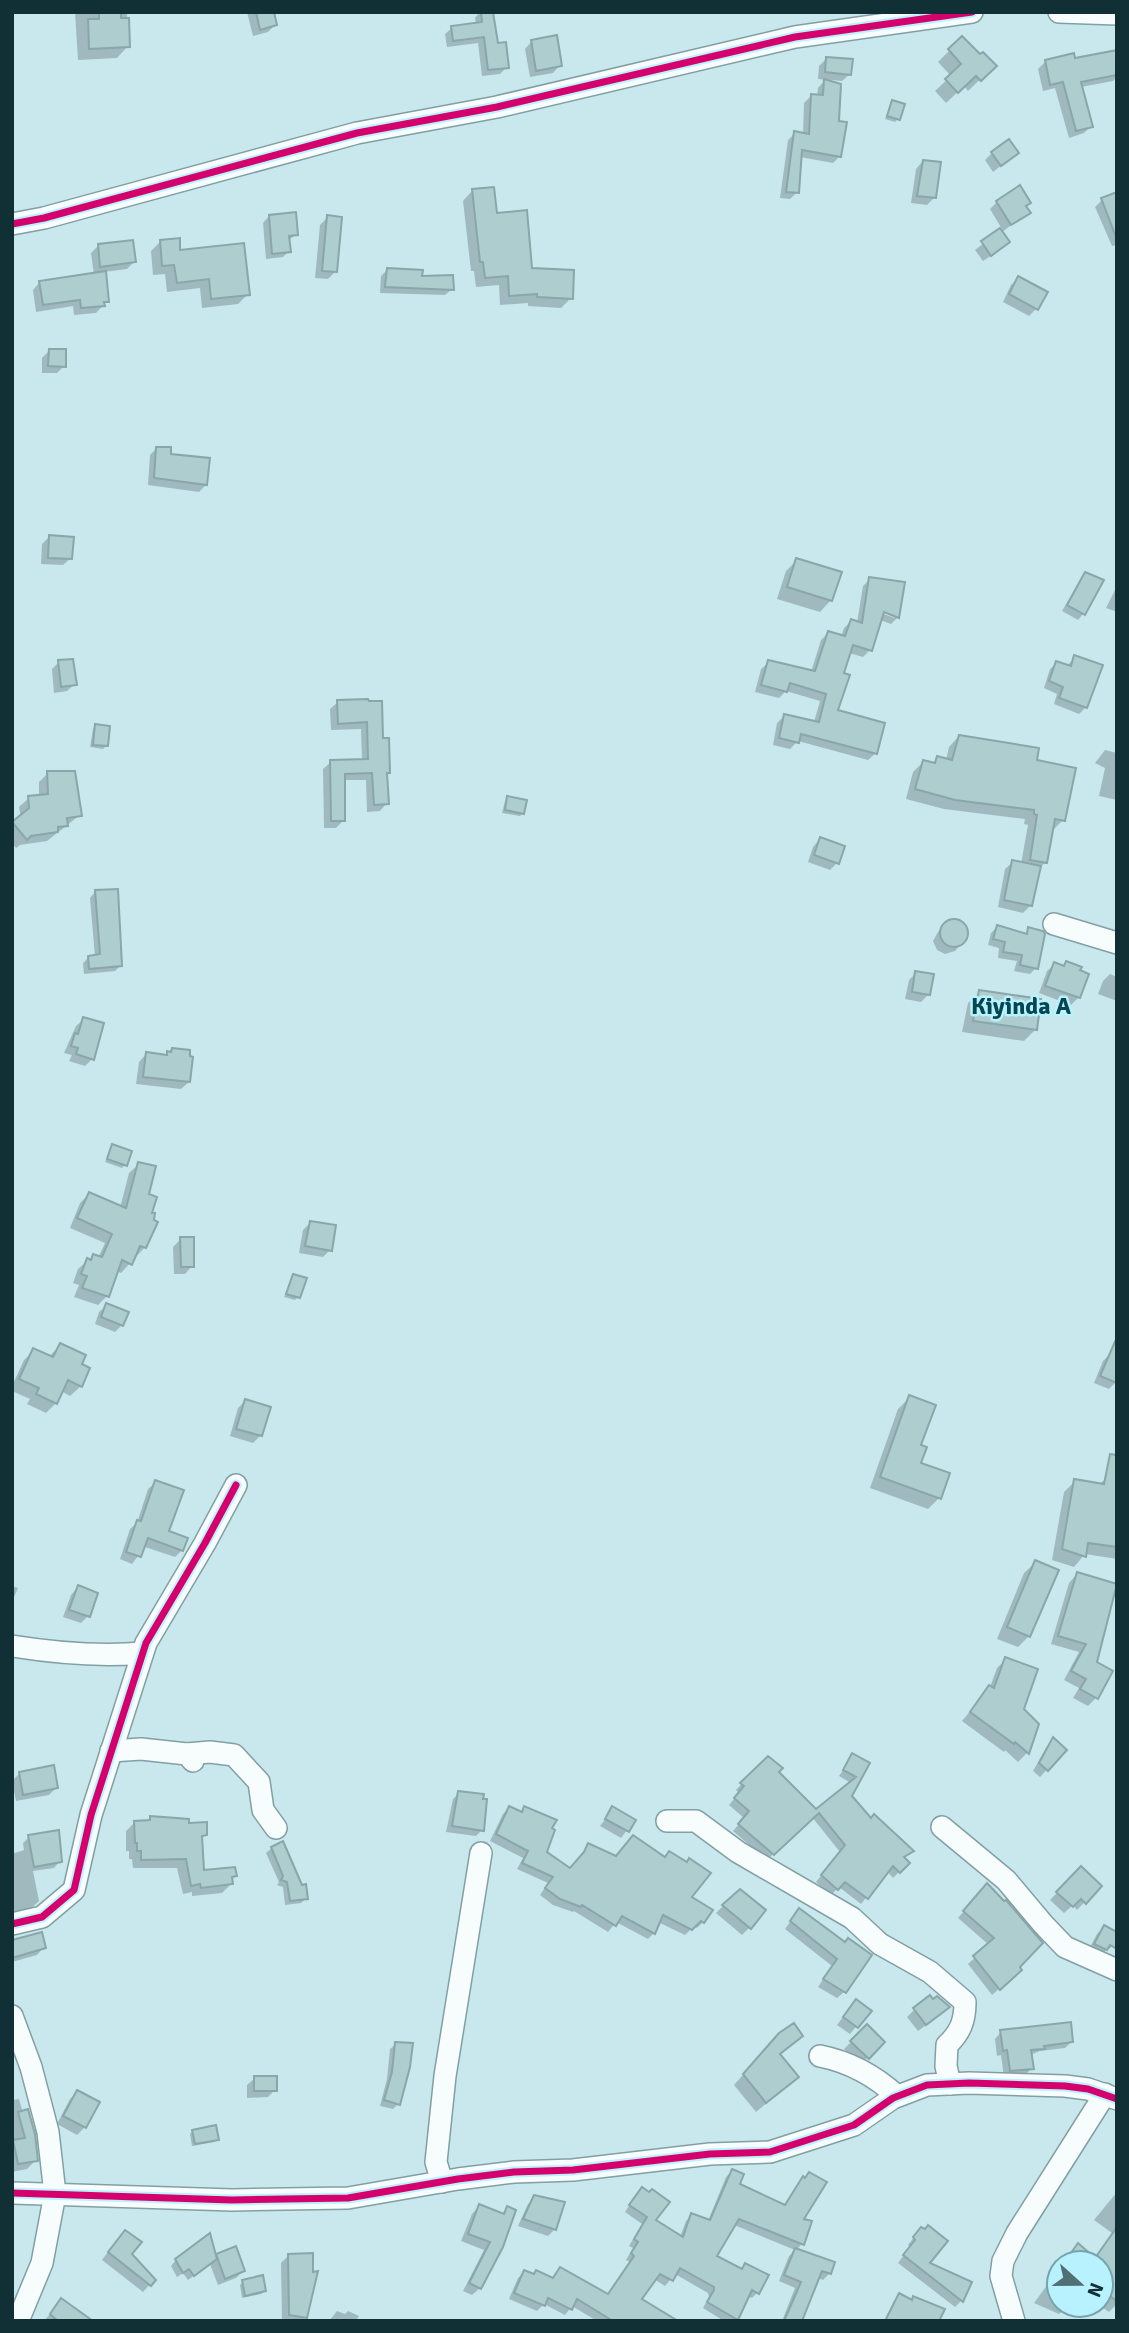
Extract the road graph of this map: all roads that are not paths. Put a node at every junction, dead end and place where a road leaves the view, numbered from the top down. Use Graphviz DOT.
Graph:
graph roads {
  1 [pos="972,12"];
  2 [pos="1059,12"];
  3 [pos="1117,14"];
  4 [pos="12,223"];
  5 [pos="1054,924"];
  6 [pos="1117,943"];
  7 [pos="236,1485"];
  8 [pos="12,1646"];
  9 [pos="142,1653"];
  10 [pos="111,1751"];
  11 [pos="667,1821"];
  12 [pos="942,1827"];
  13 [pos="276,1828"];
  14 [pos="481,1853"];
  15 [pos="12,1924"];
  16 [pos="1117,1970"];
  17 [pos="12,2016"];
  18 [pos="820,2056"];
  19 [pos="950,2084"];
  20 [pos="897,2096"];
  21 [pos="1111,2096"];
  22 [pos="443,2182"];
  23 [pos="12,2193"];
  24 [pos="55,2194"];
  25 [pos="18,2321"];
  26 [pos="1014,2321"];
  1 -- 4 [label="street"];
  2 -- 3 [label="street"];
  5 -- 6 [label="street"];
  7 -- 9 [label="street"];
  8 -- 9 [label="street"];
  9 -- 10 [label="street"];
  10 -- 13 [label="street"];
  10 -- 15 [label="street"];
  11 -- 19 [label="street"];
  12 -- 16 [label="street"];
  14 -- 22 [label="street"];
  17 -- 24 [label="street"];
  18 -- 20 [label="street"];
  19 -- 20 [label="street"];
  19 -- 21 [label="street"];
  20 -- 22 [label="street"];
  21 -- 26 [label="street"];
  22 -- 24 [label="street"];
  23 -- 24 [label="street"];
  24 -- 25 [label="street"];
}
